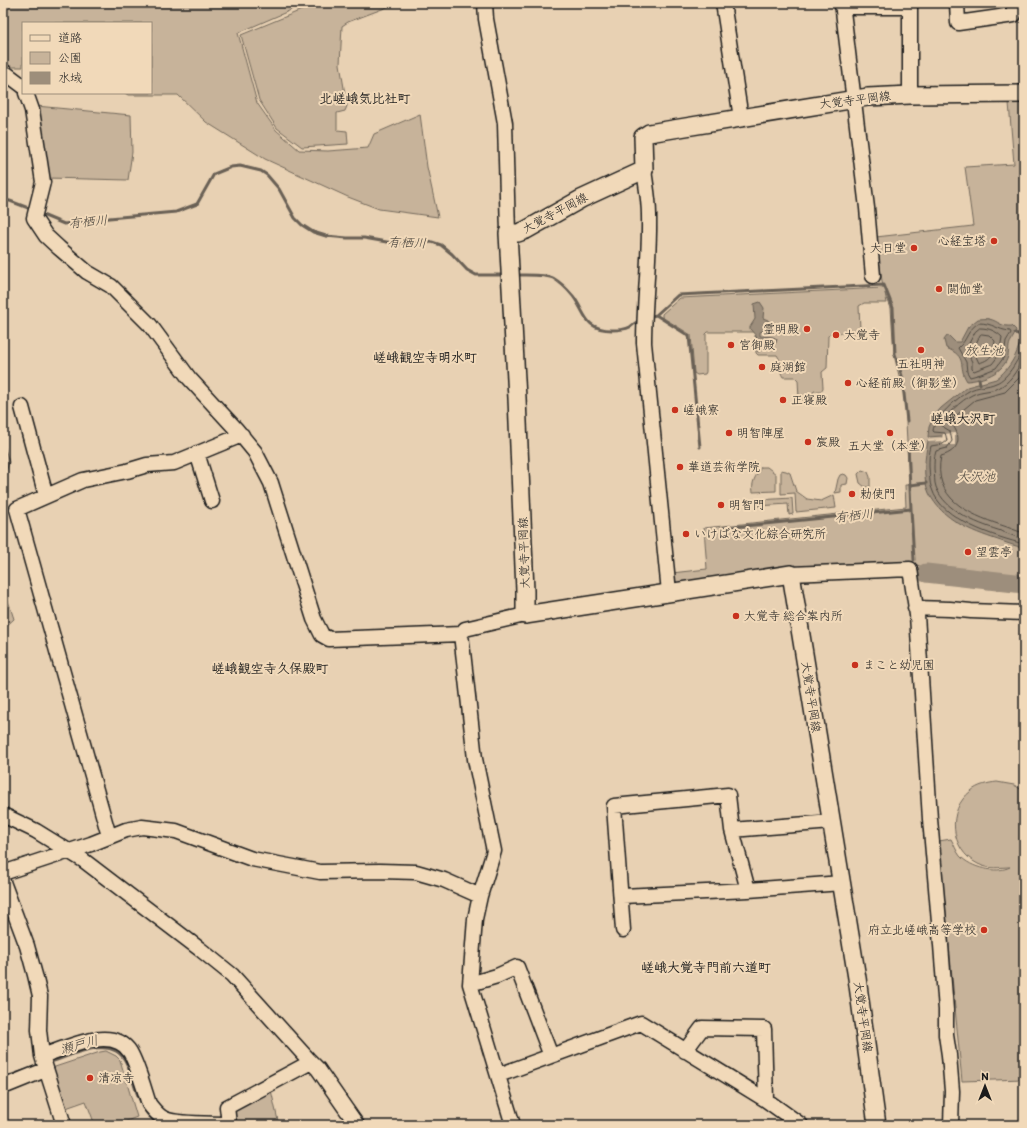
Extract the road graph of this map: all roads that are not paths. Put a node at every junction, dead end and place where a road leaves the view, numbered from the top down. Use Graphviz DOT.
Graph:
graph roads {
  1 [pos="485,3"];
  2 [pos="723,3"];
  3 [pos="957,3"];
  4 [pos="1014,3"];
  5 [pos="842,5"];
  6 [pos="3,71"];
  7 [pos="22,85"];
  8 [pos="26,94"];
  9 [pos="1024,94"];
  10 [pos="910,95"];
  11 [pos="852,98"];
  12 [pos="741,118"];
  13 [pos="644,170"];
  14 [pos="508,233"];
  15 [pos="873,276"];
  16 [pos="22,407"];
  17 [pos="242,435"];
  18 [pos="197,453"];
  19 [pos="46,496"];
  20 [pos="212,501"];
  21 [pos="791,574"];
  22 [pos="669,592"];
  23 [pos="915,608"];
  24 [pos="1024,613"];
  25 [pos="525,615"];
  26 [pos="461,634"];
  27 [pos="3,815"];
  28 [pos="832,822"];
  29 [pos="732,830"];
  30 [pos="109,836"];
  31 [pos="68,851"];
  32 [pos="3,873"];
  33 [pos="3,882"];
  34 [pos="842,883"];
  35 [pos="748,890"];
  36 [pos="480,896"];
  37 [pos="622,896"];
  38 [pos="623,930"];
  39 [pos="470,984"];
  40 [pos="686,1050"];
  41 [pos="551,1056"];
  42 [pos="311,1062"];
  43 [pos="44,1064"];
  44 [pos="499,1075"];
  45 [pos="3,1087"];
  46 [pos="766,1100"];
  47 [pos="64,1125"];
  48 [pos="357,1125"];
  49 [pos="513,1125"];
  50 [pos="801,1125"];
  51 [pos="877,1125"];
  52 [pos="951,1125"];
  1 -- 14 [label="street"];
  2 -- 12 [label="street"];
  3 -- 4 [label="street"];
  5 -- 10 [label="street"];
  5 -- 11 [label="street"];
  6 -- 7 [label="street"];
  8 -- 17 [label="street"];
  9 -- 10 [label="main road, 大覚寺平岡線"];
  10 -- 11 [label="main road, 大覚寺平岡線"];
  11 -- 12 [label="main road, 大覚寺平岡線"];
  11 -- 15 [label="street"];
  12 -- 13 [label="main road, 大覚寺平岡線"];
  13 -- 14 [label="main road, 大覚寺平岡線"];
  13 -- 22 [label="street"];
  14 -- 25 [label="main road, 大覚寺平岡線"];
  16 -- 19 [label="street"];
  17 -- 18 [label="street"];
  17 -- 26 [label="street"];
  18 -- 19 [label="street"];
  18 -- 20 [label="street"];
  19 -- 30 [label="street"];
  21 -- 22 [label="main road"];
  21 -- 23 [label="street"];
  21 -- 28 [label="main road, 大覚寺平岡線"];
  22 -- 25 [label="main road"];
  23 -- 24 [label="street"];
  23 -- 52 [label="street"];
  25 -- 26 [label="street"];
  26 -- 36 [label="street"];
  27 -- 31 [label="street"];
  28 -- 29 [label="street"];
  28 -- 34 [label="main road, 大覚寺平岡線"];
  29 -- 35 [label="street"];
  29 -- 37 [label="street"];
  30 -- 31 [label="street"];
  30 -- 36 [label="street"];
  31 -- 32 [label="street"];
  31 -- 42 [label="street"];
  33 -- 43 [label="street"];
  34 -- 35 [label="street"];
  34 -- 51 [label="main road, 大覚寺平岡線"];
  35 -- 37 [label="street"];
  36 -- 39 [label="street"];
  37 -- 38 [label="street"];
  39 -- 41 [label="street"];
  39 -- 44 [label="street"];
  40 -- 41 [label="street"];
  40 -- 46 [label="street"];
  40 -- 46 [label="street"];
  41 -- 44 [label="street"];
  42 -- 43 [label="street"];
  42 -- 48 [label="street"];
  43 -- 45 [label="street"];
  43 -- 47 [label="street"];
  44 -- 49 [label="street"];
  46 -- 50 [label="street"];
}
